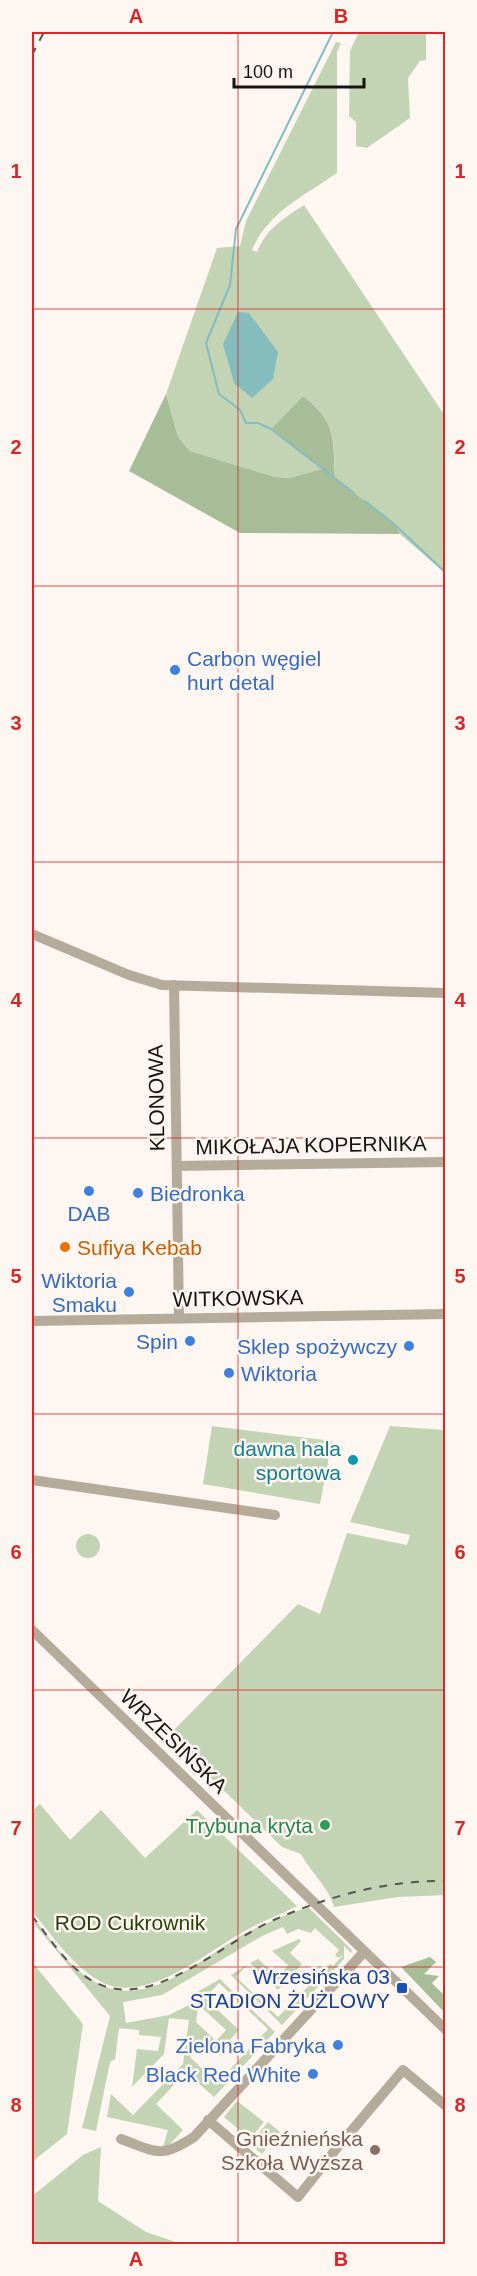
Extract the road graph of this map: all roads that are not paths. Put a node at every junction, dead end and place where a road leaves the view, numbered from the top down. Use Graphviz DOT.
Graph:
graph roads {
  1 [pos="32,934"];
  2 [pos="174,985"];
  3 [pos="446,993"];
  4 [pos="446,1162"];
  5 [pos="177,1167"];
  6 [pos="446,1314"];
  7 [pos="179,1319"];
  8 [pos="32,1321"];
  9 [pos="32,1480"];
  10 [pos="275,1515"];
  11 [pos="32,1630"];
  12 [pos="364,1952"];
  13 [pos="446,2030"];
  14 [pos="446,2106"];
  15 [pos="208,2120"];
  16 [pos="121,2139"];
  1 -- 2 [label="street"];
  2 -- 3 [label="street"];
  2 -- 5 [label="street, KLONOWA"];
  4 -- 5 [label="street, MIKOŁAJA KOPERNIKA"];
  5 -- 7 [label="street, KLONOWA"];
  6 -- 7 [label="street, WITKOWSKA"];
  7 -- 8 [label="street, WITKOWSKA"];
  9 -- 10 [label="street"];
  11 -- 12 [label="street, WRZESIŃSKA"];
  12 -- 13 [label="street, WRZESIŃSKA"];
  12 -- 15 [label="street"];
  14 -- 15 [label="street"];
  15 -- 16 [label="street"];
}
